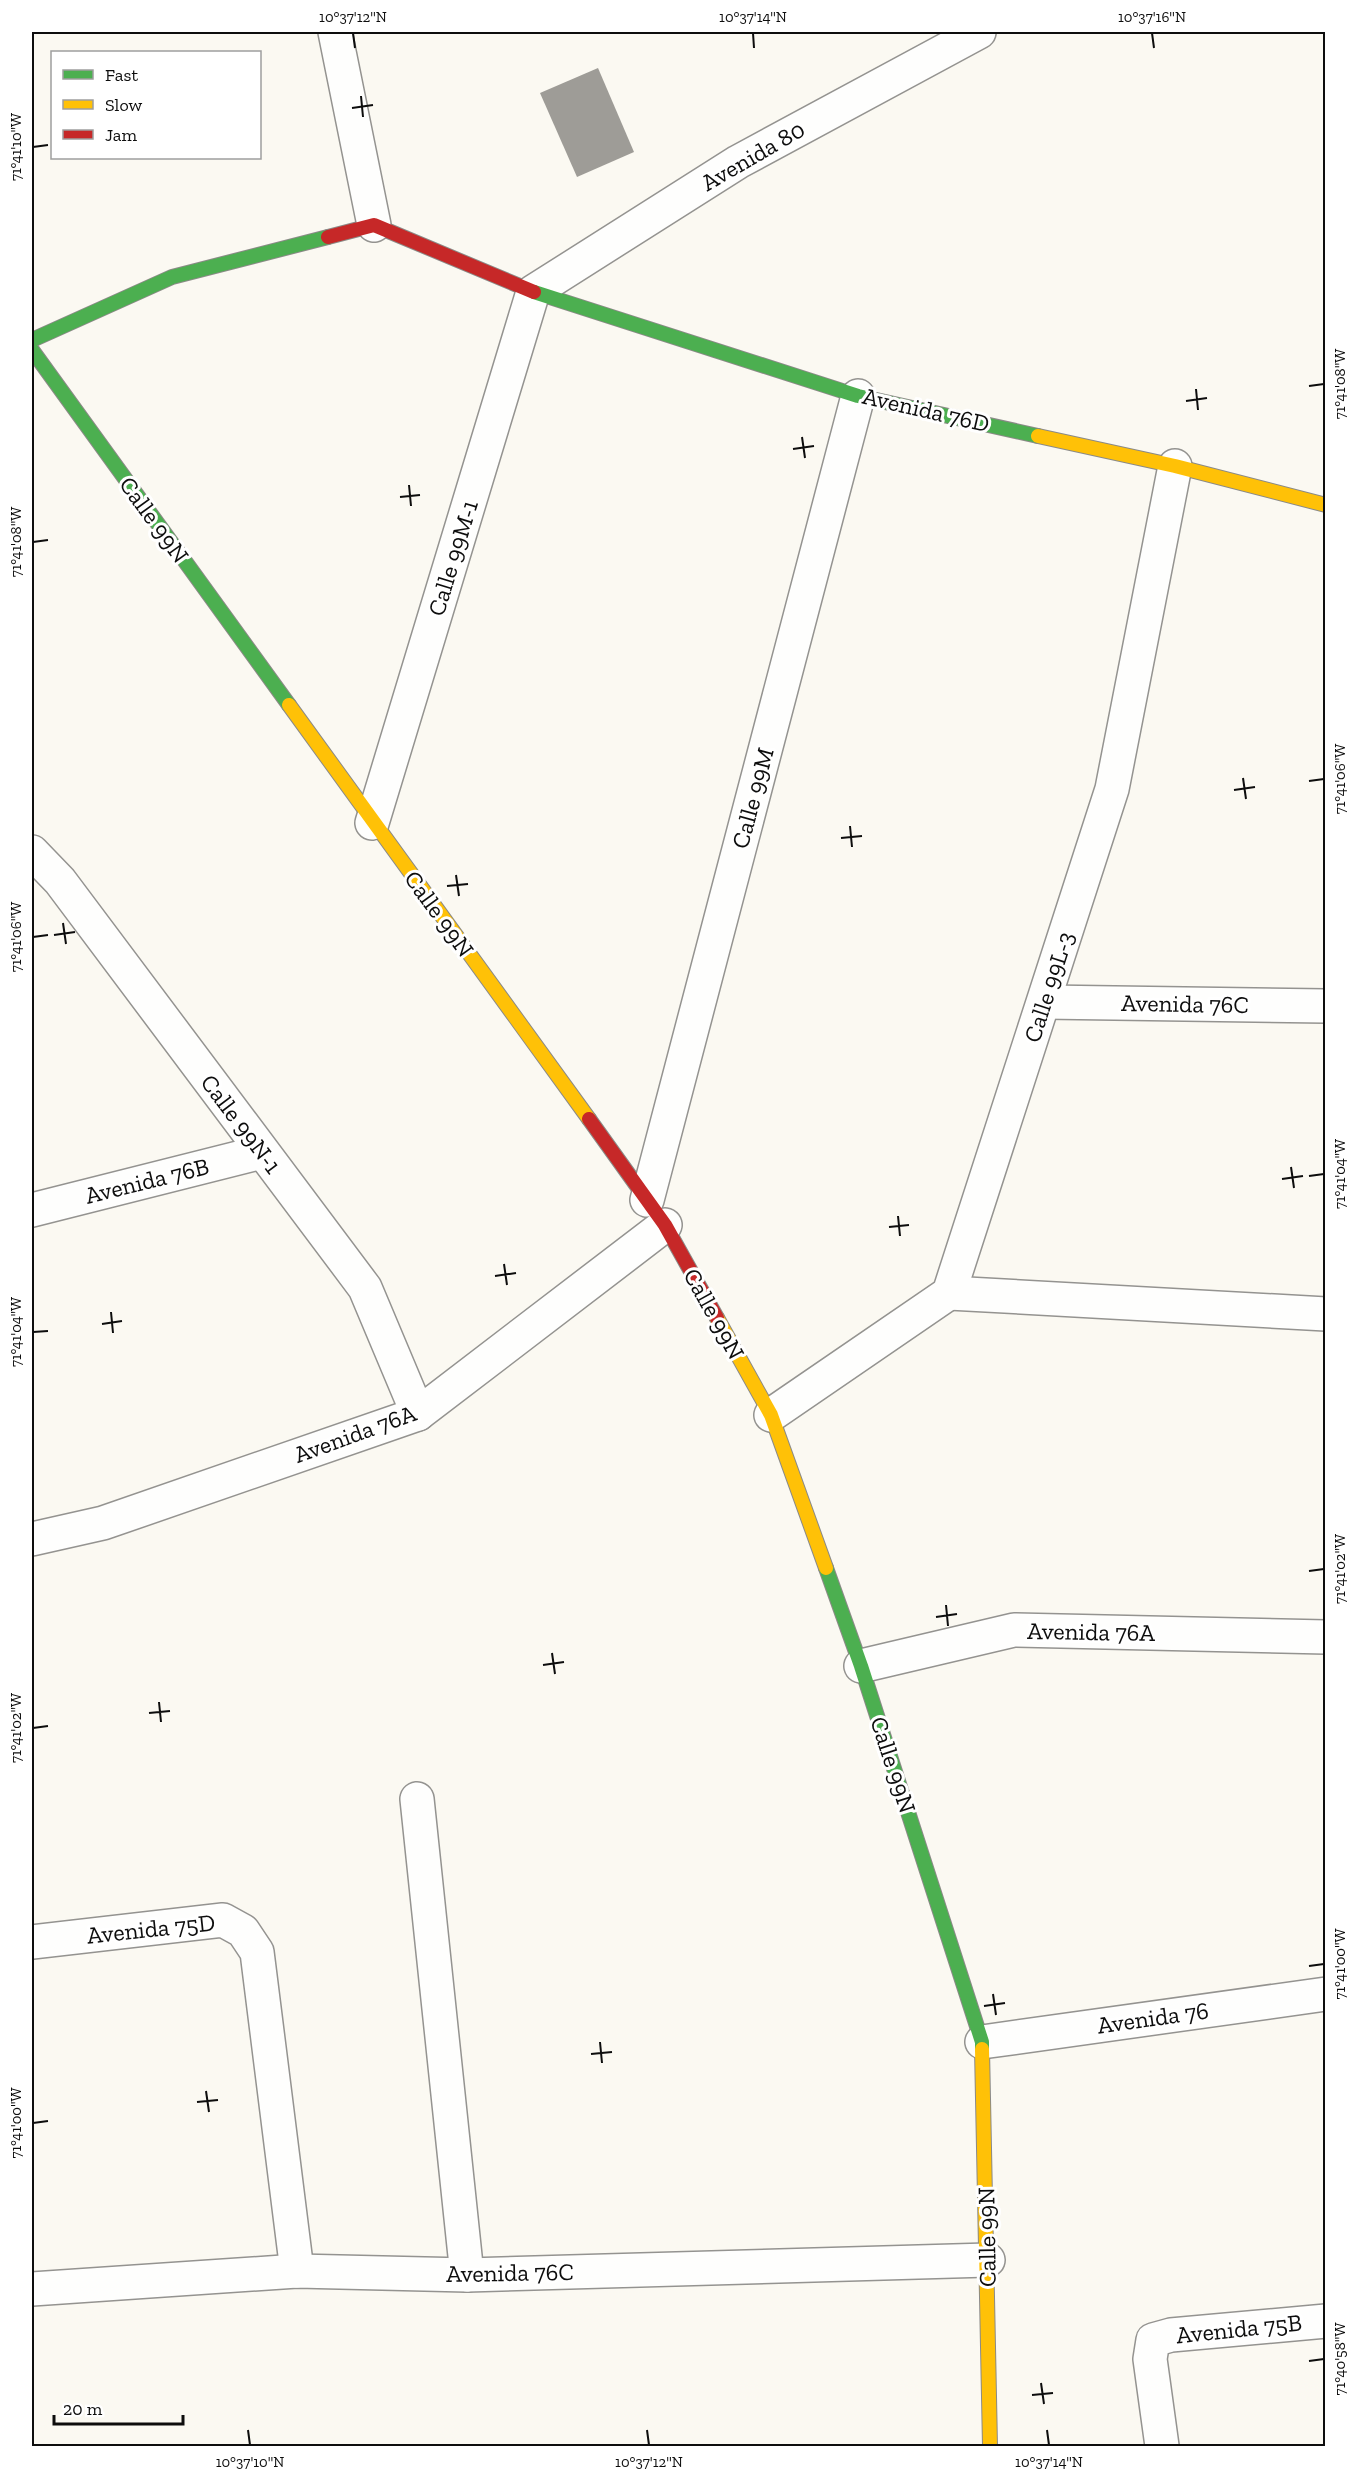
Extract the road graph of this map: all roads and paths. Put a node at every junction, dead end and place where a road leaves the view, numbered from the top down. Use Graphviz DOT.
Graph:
graph roads {
  1 [pos="335,32"];
  2 [pos="980,32"];
  3 [pos="941,41"];
  4 [pos="374,225"];
  5 [pos="533,292"];
  6 [pos="32,340"];
  7 [pos="32,350"];
  8 [pos="858,396"];
  9 [pos="1175,466"];
  10 [pos="1326,505"];
  11 [pos="372,823"];
  12 [pos="32,852"];
  13 [pos="46,885"];
  14 [pos="1044,1002"];
  15 [pos="1326,1006"];
  16 [pos="262,1152"];
  17 [pos="32,1210"];
  18 [pos="656,1213"];
  19 [pos="949,1293"];
  20 [pos="1326,1314"];
  21 [pos="418,1414"];
  22 [pos="771,1415"];
  23 [pos="32,1539"];
  24 [pos="1326,1637"];
  25 [pos="861,1666"];
  26 [pos="417,1799"];
  27 [pos="32,1942"];
  28 [pos="1326,1994"];
  29 [pos="981,2042"];
  30 [pos="988,2260"];
  31 [pos="297,2271"];
  32 [pos="467,2275"];
  33 [pos="32,2289"];
  34 [pos="1326,2321"];
  35 [pos="990,2446"];
  36 [pos="1162,2446"];
  1 -- 4 [label="street"];
  2 -- 3 [label="street, Avenida 80"];
  3 -- 5 [label="street, Avenida 80"];
  4 -- 5 [label="street, Avenida 76D"];
  4 -- 6 [label="street"];
  5 -- 8 [label="street, Avenida 76D"];
  5 -- 11 [label="street, Calle 99M-1"];
  7 -- 11 [label="street, Calle 99N"];
  8 -- 9 [label="street, Avenida 76D"];
  8 -- 18 [label="street, Calle 99M"];
  9 -- 10 [label="street, Avenida 76D"];
  9 -- 14 [label="street, Calle 99L-3"];
  11 -- 18 [label="street, Calle 99N"];
  12 -- 13 [label="street, Calle 99N-1"];
  13 -- 16 [label="street, Calle 99N-1"];
  14 -- 15 [label="street, Avenida 76C"];
  14 -- 19 [label="street, Calle 99L-3"];
  16 -- 17 [label="street, Avenida 76B"];
  16 -- 21 [label="street, Calle 99N-1"];
  18 -- 21 [label="street, Avenida 76A"];
  18 -- 22 [label="street, Calle 99N"];
  19 -- 20 [label="street"];
  19 -- 22 [label="street"];
  21 -- 23 [label="street, Avenida 76A"];
  22 -- 25 [label="street, Calle 99N"];
  24 -- 25 [label="street, Avenida 76A"];
  25 -- 29 [label="street, Calle 99N"];
  26 -- 32 [label="street"];
  27 -- 31 [label="street, Avenida 75D"];
  28 -- 29 [label="street, Avenida 76"];
  29 -- 30 [label="street, Calle 99N"];
  30 -- 32 [label="street, Avenida 76C"];
  30 -- 35 [label="street, Calle 99N"];
  31 -- 32 [label="street, Avenida 76C"];
  31 -- 33 [label="street, Avenida 76C"];
  34 -- 36 [label="street, Avenida 75B"];
}
